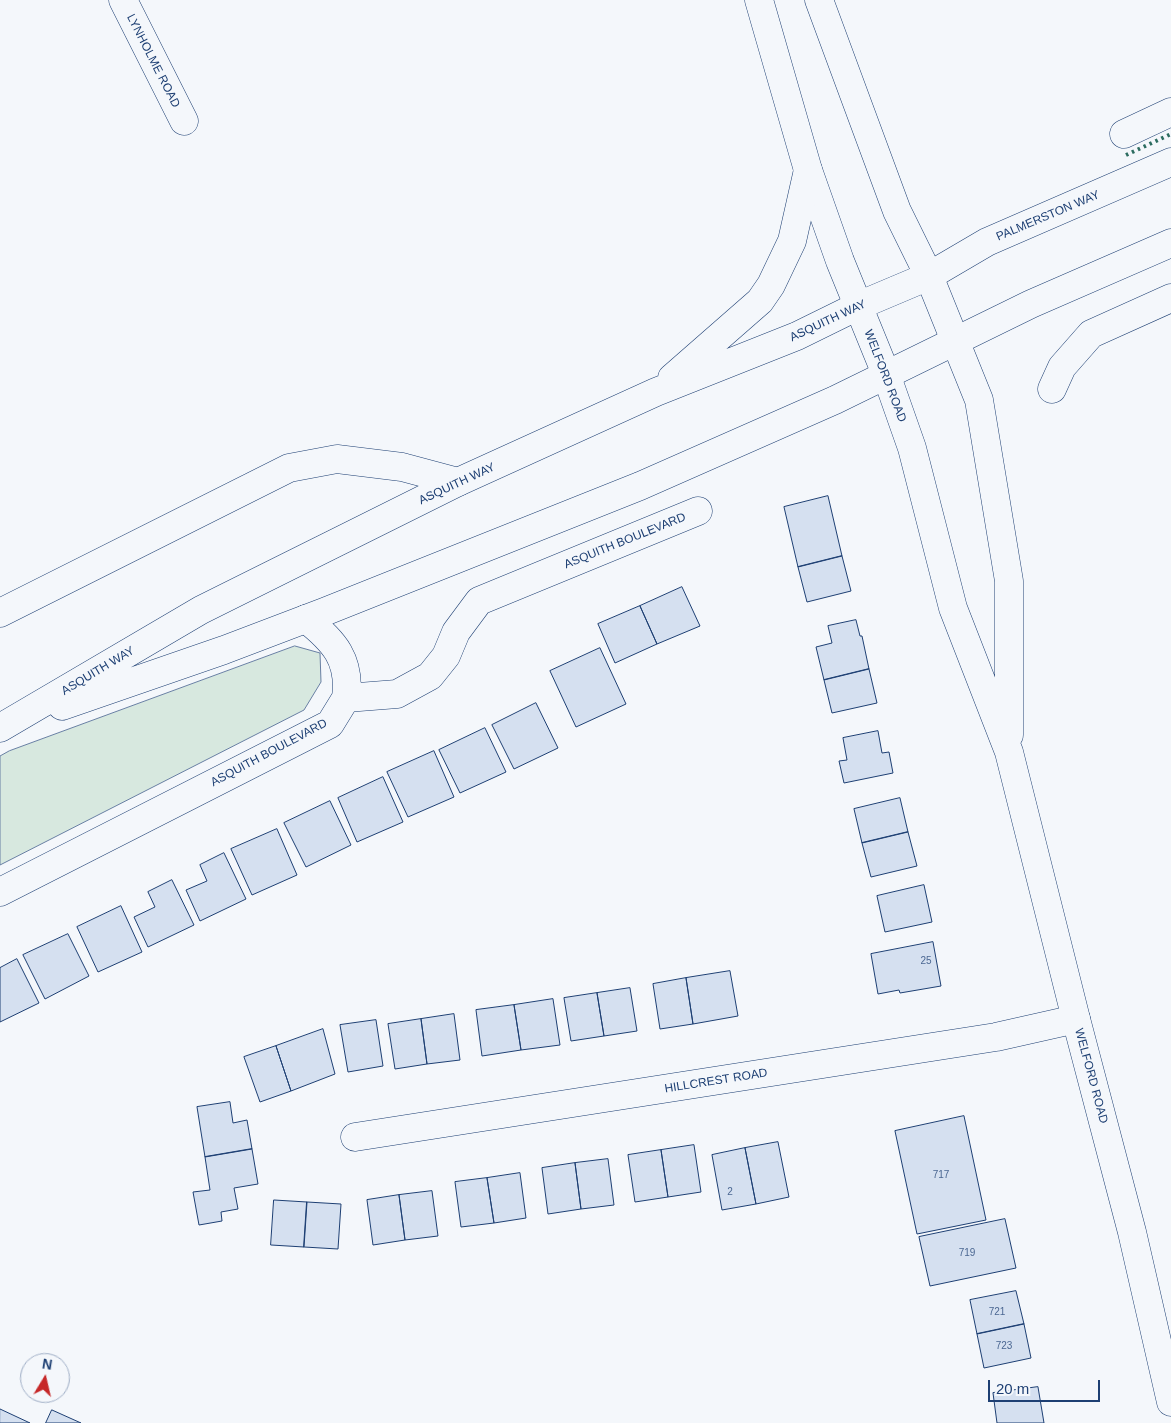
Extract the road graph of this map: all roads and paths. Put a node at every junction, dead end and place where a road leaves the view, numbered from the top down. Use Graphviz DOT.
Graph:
graph roads {
  1 [pos="123,0"];
  2 [pos="760,0"];
  3 [pos="819,0"];
  4 [pos="1171,112"];
  5 [pos="184,121"];
  6 [pos="1124,134"];
  7 [pos="1171,162"];
  8 [pos="808,170"];
  9 [pos="1171,243"];
  10 [pos="929,276"];
  11 [pos="1171,298"];
  12 [pos="858,306"];
  13 [pos="956,340"];
  14 [pos="886,374"];
  15 [pos="1052,389"];
  16 [pos="656,392"];
  17 [pos="458,482"];
  18 [pos="698,511"];
  19 [pos="0,614"];
  20 [pos="306,619"];
  21 [pos="346,698"];
  22 [pos="2,728"];
  23 [pos="1009,752"];
  24 [pos="0,892"];
  25 [pos="1076,1019"];
  26 [pos="355,1137"];
  27 [pos="1171,1402"];
  1 -- 5 [label="main road, LYNHOLME ROAD"];
  2 -- 8 [label="main road, WELFORD ROAD"];
  3 -- 10 [label="main road, WELFORD ROAD"];
  4 -- 6 [label="main road"];
  7 -- 10 [label="main road, PALMERSTON WAY"];
  8 -- 12 [label="main road, WELFORD ROAD"];
  8 -- 16 [label="main road"];
  9 -- 13 [label="main road"];
  10 -- 12 [label="main road, ASQUITH WAY"];
  10 -- 13 [label="main road, WELFORD ROAD"];
  11 -- 15 [label="main road"];
  12 -- 14 [label="main road, WELFORD ROAD"];
  12 -- 16 [label="main road, ASQUITH WAY"];
  13 -- 14 [label="main road, ASQUITH WAY"];
  13 -- 23 [label="main road, WELFORD ROAD"];
  14 -- 20 [label="main road, ASQUITH WAY"];
  14 -- 23 [label="main road, WELFORD ROAD"];
  16 -- 17 [label="main road, ASQUITH WAY"];
  17 -- 19 [label="main road"];
  17 -- 22 [label="main road, ASQUITH WAY"];
  18 -- 21 [label="main road, ASQUITH BOULEVARD"];
  20 -- 21 [label="main road"];
  20 -- 22 [label="main road, ASQUITH WAY"];
  21 -- 24 [label="main road, ASQUITH BOULEVARD"];
  23 -- 25 [label="main road, WELFORD ROAD"];
  25 -- 26 [label="main road, HILLCREST ROAD"];
  25 -- 27 [label="main road, WELFORD ROAD"];
}
